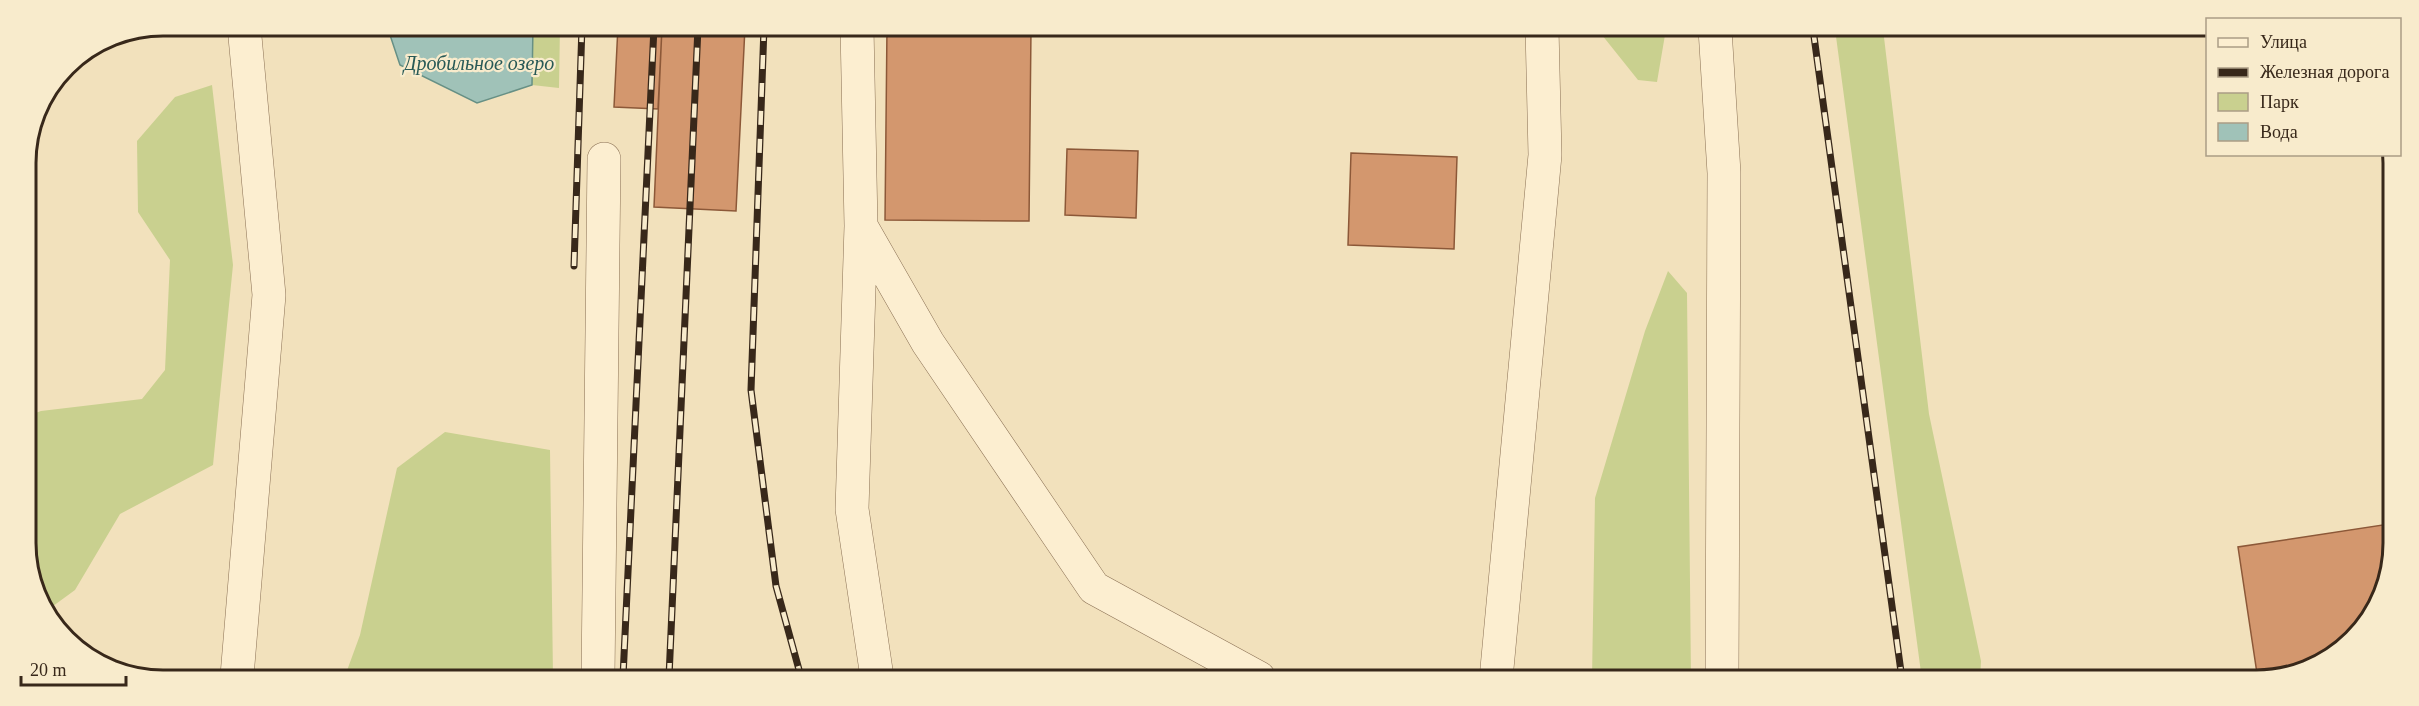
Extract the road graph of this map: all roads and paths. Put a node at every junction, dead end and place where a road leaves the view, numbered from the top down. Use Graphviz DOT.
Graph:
graph roads {
  1 [pos="245,36"];
  2 [pos="857,36"];
  3 [pos="1542,36"];
  4 [pos="1715,36"];
  5 [pos="604,159"];
  6 [pos="861,226"];
  7 [pos="237,670"];
  8 [pos="598,670"];
  9 [pos="876,670"];
  10 [pos="1244,670"];
  11 [pos="1497,670"];
  12 [pos="1722,670"];
  1 -- 7 [label="street"];
  2 -- 6 [label="street"];
  3 -- 11 [label="street"];
  4 -- 12 [label="street"];
  5 -- 8 [label="street"];
  6 -- 9 [label="street"];
  6 -- 10 [label="street"];
}
